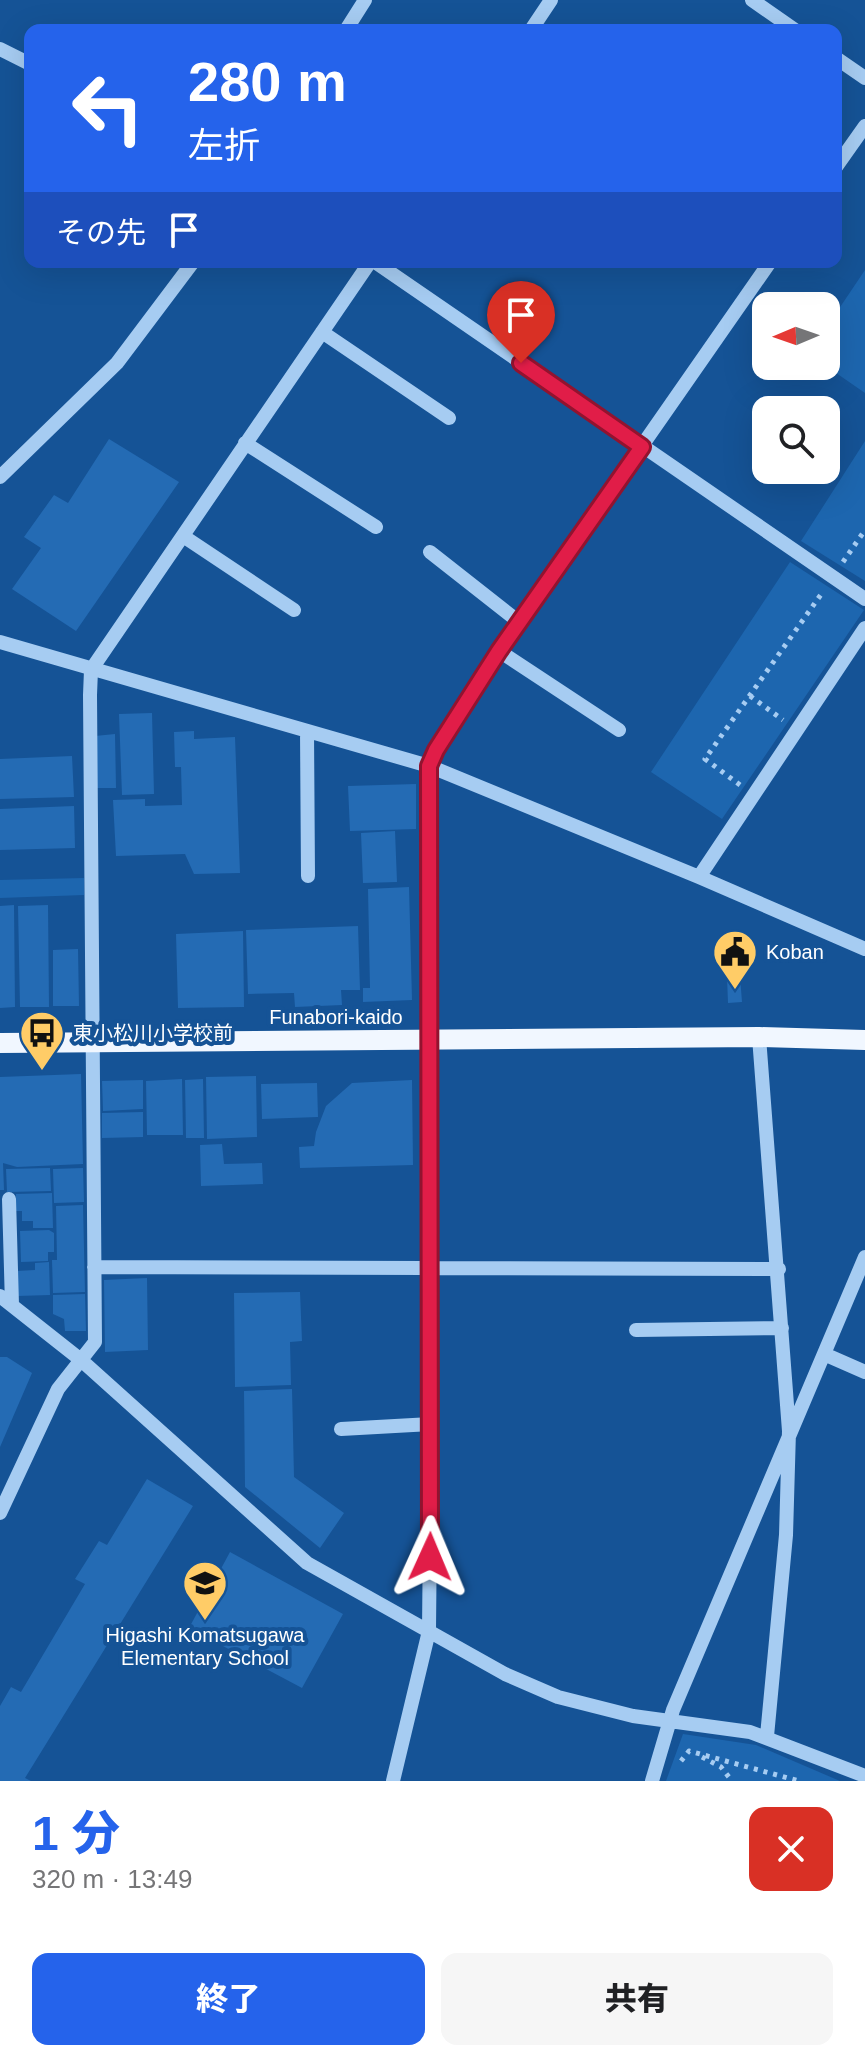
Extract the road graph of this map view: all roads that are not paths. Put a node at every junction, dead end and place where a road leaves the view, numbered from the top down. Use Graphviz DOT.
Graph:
graph roads {
  1 [pos="365,0"];
  2 [pos="551,0"];
  3 [pos="752,0"];
  4 [pos="350,24"];
  5 [pos="535,24"];
  6 [pos="786,24"];
  7 [pos="0,49"];
  8 [pos="24,61"];
  9 [pos="842,62"];
  10 [pos="865,78"];
  11 [pos="865,126"];
  12 [pos="842,159"];
  13 [pos="188,268"];
  14 [pos="369,268"];
  15 [pos="382,268"];
  16 [pos="766,268"];
  17 [pos="322,332"];
  18 [pos="449,418"];
  19 [pos="245,443"];
  20 [pos="642,447"];
  21 [pos="0,477"];
  22 [pos="376,527"];
  23 [pos="183,536"];
  24 [pos="430,552"];
  25 [pos="865,599"];
  26 [pos="294,610"];
  27 [pos="519,622"];
  28 [pos="865,628"];
  29 [pos="0,642"];
  30 [pos="499,651"];
  31 [pos="91,670"];
  32 [pos="619,730"];
  33 [pos="307,731"];
  34 [pos="429,766"];
  35 [pos="308,876"];
  36 [pos="699,877"];
  37 [pos="865,949"];
  38 [pos="759,1037"];
  39 [pos="865,1040"];
  40 [pos="428,1041"];
  41 [pos="92,1042"];
  42 [pos="0,1043"];
  43 [pos="9,1199"];
  44 [pos="865,1257"];
  45 [pos="94,1267"];
  46 [pos="779,1269"];
  47 [pos="431,1270"];
  48 [pos="6,1301"];
  49 [pos="782,1328"];
  50 [pos="636,1330"];
  51 [pos="824,1354"];
  52 [pos="81,1360"];
  53 [pos="865,1372"];
  54 [pos="431,1424"];
  55 [pos="341,1429"];
  56 [pos="789,1431"];
  57 [pos="0,1513"];
  58 [pos="429,1631"];
  59 [pos="670,1720"];
  60 [pos="767,1736"];
  61 [pos="865,1776"];
  62 [pos="393,1781"];
  63 [pos="652,1781"];
  1 -- 4 [label="street"];
  2 -- 5 [label="street"];
  3 -- 6 [label="street"];
  7 -- 8 [label="street"];
  9 -- 10 [label="street"];
  11 -- 12 [label="street"];
  13 -- 21 [label="street"];
  14 -- 17 [label="street"];
  15 -- 20 [label="street"];
  16 -- 20 [label="street"];
  17 -- 18 [label="street"];
  17 -- 19 [label="street"];
  19 -- 22 [label="street"];
  19 -- 23 [label="street"];
  20 -- 25 [label="street"];
  20 -- 27 [label="street"];
  23 -- 26 [label="street"];
  23 -- 31 [label="street"];
  24 -- 27 [label="street"];
  27 -- 30 [label="street"];
  28 -- 36 [label="street"];
  29 -- 31 [label="street"];
  30 -- 32 [label="street"];
  30 -- 34 [label="street"];
  31 -- 33 [label="street"];
  31 -- 41 [label="street"];
  33 -- 34 [label="street"];
  33 -- 35 [label="street"];
  34 -- 36 [label="street"];
  34 -- 40 [label="street"];
  36 -- 37 [label="street"];
  38 -- 39 [label="main road, Funabori-kaido"];
  38 -- 40 [label="main road, Funabori-kaido"];
  38 -- 46 [label="street"];
  40 -- 41 [label="main road, Funabori-kaido"];
  40 -- 47 [label="street"];
  41 -- 42 [label="main road, Funabori-kaido"];
  41 -- 45 [label="street"];
  43 -- 48 [label="street"];
  44 -- 51 [label="street"];
  45 -- 47 [label="street"];
  45 -- 52 [label="street"];
  46 -- 47 [label="street"];
  46 -- 49 [label="street"];
  47 -- 54 [label="street"];
  48 -- 52 [label="street"];
  49 -- 50 [label="street"];
  49 -- 56 [label="street"];
  51 -- 53 [label="street"];
  51 -- 56 [label="street"];
  52 -- 57 [label="street"];
  52 -- 58 [label="street"];
  54 -- 55 [label="street"];
  54 -- 58 [label="street"];
  56 -- 59 [label="street"];
  56 -- 60 [label="street"];
  58 -- 59 [label="street"];
  58 -- 62 [label="street"];
  59 -- 60 [label="street"];
  59 -- 63 [label="street"];
  60 -- 61 [label="street"];
}
